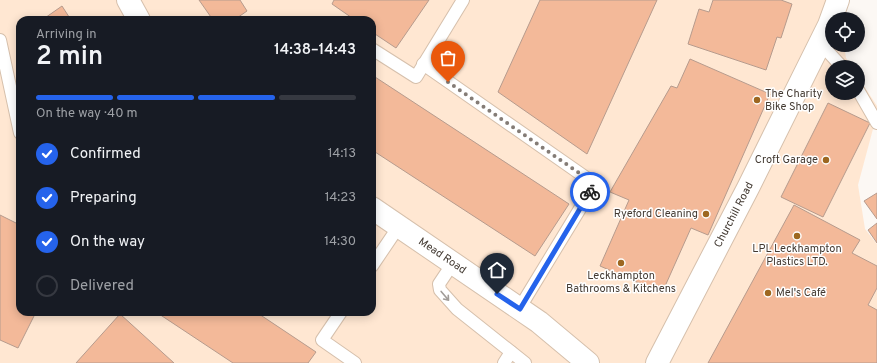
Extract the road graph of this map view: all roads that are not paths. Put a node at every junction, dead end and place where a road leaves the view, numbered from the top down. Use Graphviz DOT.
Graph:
graph roads {
  1 [pos="128,0"];
  2 [pos="463,0"];
  3 [pos="832,2"];
  4 [pos="137,16"];
  5 [pos="0,40"];
  6 [pos="820,42"];
  7 [pos="376,52"];
  8 [pos="836,60"];
  9 [pos="423,64"];
  10 [pos="864,100"];
  11 [pos="16,114"];
  12 [pos="877,123"];
  13 [pos="376,211"];
  14 [pos="399,226"];
  15 [pos="376,260"];
  16 [pos="453,263"];
  17 [pos="520,309"];
  18 [pos="338,316"];
  19 [pos="511,352"];
  20 [pos="355,363"];
  21 [pos="504,363"];
  22 [pos="524,363"];
  23 [pos="588,363"];
  24 [pos="657,363"];
  1 -- 4 [label="street"];
  2 -- 9 [label="lane"];
  3 -- 6 [label="street, Churchill Road"];
  5 -- 11 [label="lane"];
  6 -- 8 [label="lane"];
  6 -- 24 [label="street, Churchill Road"];
  7 -- 9 [label="lane"];
  9 -- 17 [label="lane"];
  10 -- 12 [label="lane"];
  13 -- 14 [label="street, Mead Road"];
  14 -- 15 [label="lane"];
  14 -- 16 [label="street, Mead Road"];
  16 -- 17 [label="street, Mead Road"];
  16 -- 19 [label="lane, one-way"];
  17 -- 23 [label="street, Mead Road"];
  18 -- 20 [label="lane"];
  19 -- 21 [label="lane"];
  19 -- 22 [label="lane"];
}
